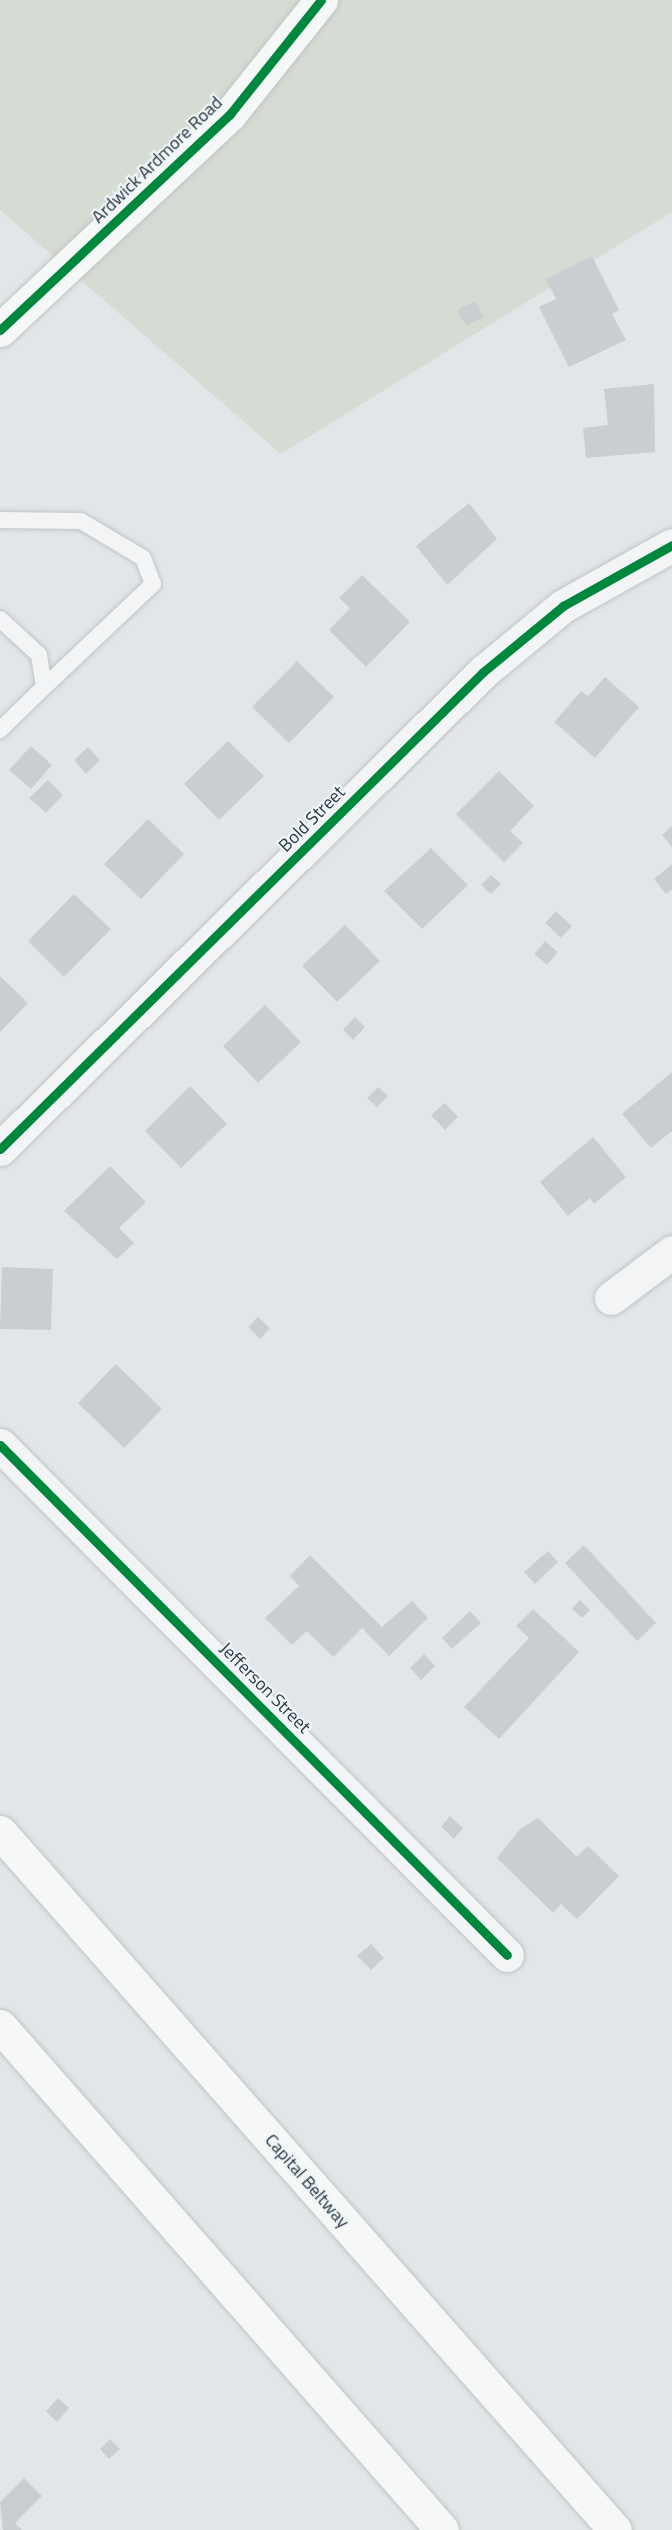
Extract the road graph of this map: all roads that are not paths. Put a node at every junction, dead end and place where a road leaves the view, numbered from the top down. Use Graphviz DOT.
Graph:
graph roads {
  1 [pos="321,0"];
  2 [pos="0,330"];
  3 [pos="0,520"];
  4 [pos="672,545"];
  5 [pos="0,619"];
  6 [pos="44,687"];
  7 [pos="0,730"];
  8 [pos="0,1149"];
  9 [pos="672,1252"];
  10 [pos="611,1298"];
  11 [pos="0,1445"];
  12 [pos="0,1832"];
  13 [pos="507,1955"];
  14 [pos="0,2026"];
  15 [pos="442,2530"];
  16 [pos="615,2530"];
  1 -- 2 [label="main road, Ardwick Ardmore Road"];
  3 -- 6 [label="lane"];
  4 -- 8 [label="street, Bold Street"];
  5 -- 6 [label="lane"];
  6 -- 7 [label="lane"];
  9 -- 10 [label="street"];
  11 -- 13 [label="street, Jefferson Street"];
  12 -- 16 [label="main road, Capital Beltway"];
  14 -- 15 [label="main road"];
}
